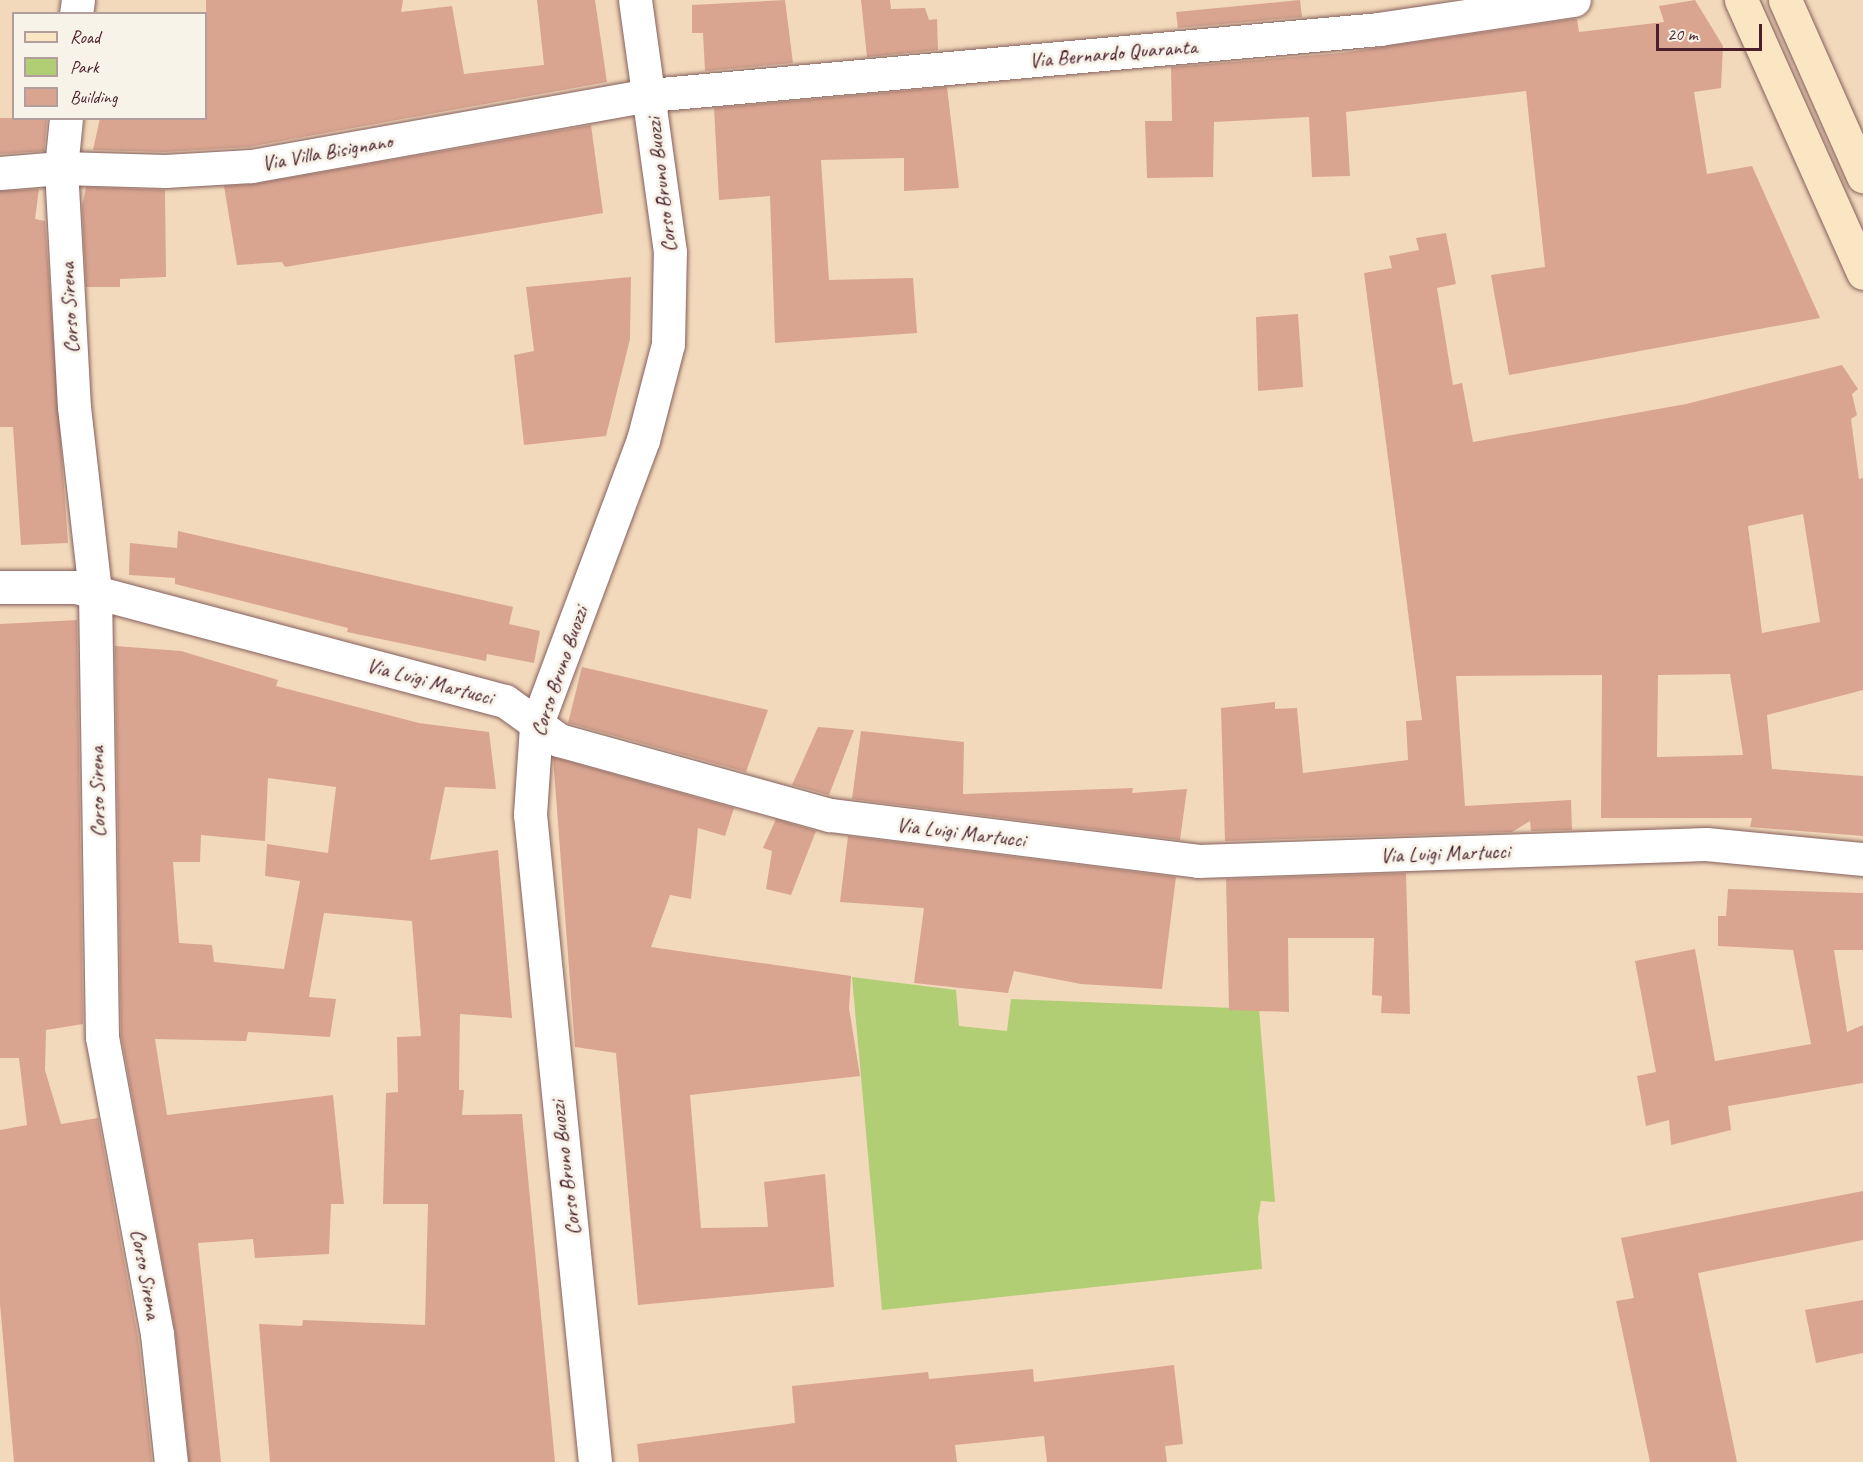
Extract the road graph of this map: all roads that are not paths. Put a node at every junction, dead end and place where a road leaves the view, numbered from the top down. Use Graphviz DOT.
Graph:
graph roads {
  1 [pos="635,0"];
  2 [pos="1574,0"];
  3 [pos="1741,0"];
  4 [pos="1785,0"];
  5 [pos="650,95"];
  6 [pos="66,120"];
  7 [pos="61,168"];
  8 [pos="0,173"];
  9 [pos="1863,176"];
  10 [pos="1863,273"];
  11 [pos="0,587"];
  12 [pos="95,592"];
  13 [pos="536,726"];
  14 [pos="1863,859"];
  15 [pos="171,1462"];
  16 [pos="595,1462"];
  1 -- 5 [label="street, Corso Bruno Buozzi"];
  2 -- 5 [label="street, Via Bernardo Quaranta"];
  3 -- 10 [label="main road"];
  4 -- 9 [label="main road"];
  5 -- 7 [label="street, Via Villa Bisignano"];
  5 -- 13 [label="street, Corso Bruno Buozzi"];
  6 -- 7 [label="street, Corso Sirena"];
  7 -- 8 [label="street, Via Villa Bisignano"];
  7 -- 12 [label="street, Corso Sirena"];
  11 -- 12 [label="street, Via Luigi Martucci"];
  12 -- 13 [label="street, Via Luigi Martucci"];
  12 -- 15 [label="street, Corso Sirena"];
  13 -- 14 [label="street, Via Luigi Martucci"];
  13 -- 16 [label="street, Corso Bruno Buozzi"];
}
